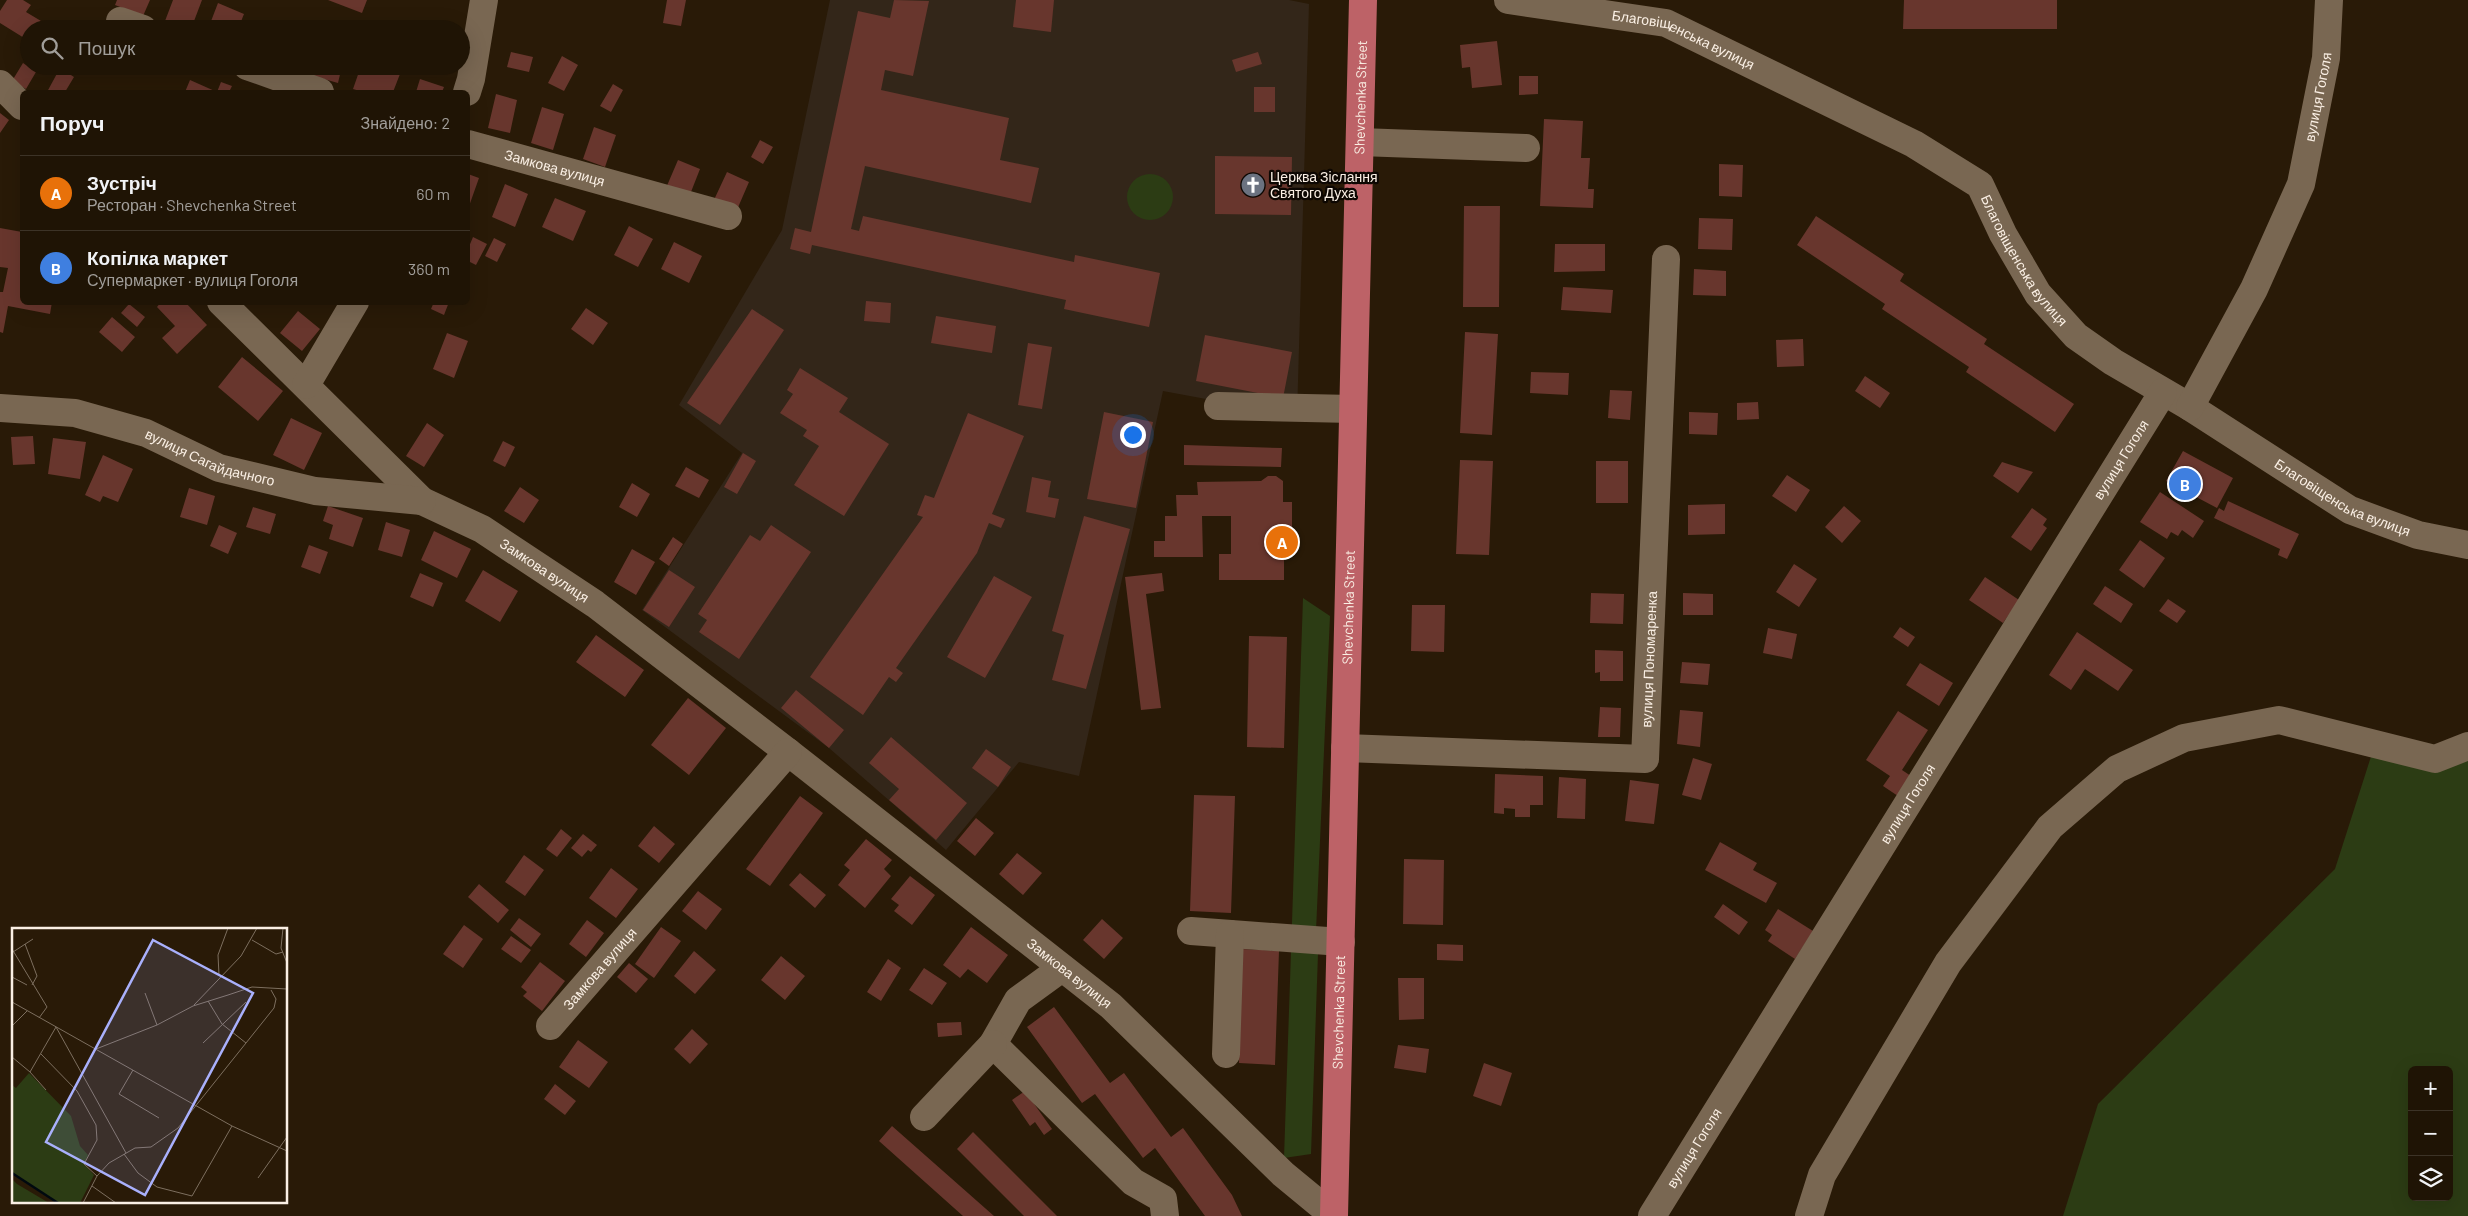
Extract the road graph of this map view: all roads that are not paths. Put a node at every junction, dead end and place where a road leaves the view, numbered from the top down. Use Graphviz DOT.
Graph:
graph roads {
  1 [pos="484,0"];
  2 [pos="1363,0"];
  3 [pos="1508,0"];
  4 [pos="2329,0"];
  5 [pos="272,75"];
  6 [pos="0,84"];
  7 [pos="314,90"];
  8 [pos="468,90"];
  9 [pos="20,104"];
  10 [pos="1360,142"];
  11 [pos="470,145"];
  12 [pos="1526,148"];
  13 [pos="728,216"];
  14 [pos="1666,259"];
  15 [pos="224,305"];
  16 [pos="353,305"];
  17 [pos="306,385"];
  18 [pos="2163,392"];
  19 [pos="1218,406"];
  20 [pos="2190,407"];
  21 [pos="1353,409"];
  22 [pos="1,410"];
  23 [pos="422,501"];
  24 [pos="2468,545"];
  25 [pos="2468,746"];
  26 [pos="1345,748"];
  27 [pos="788,752"];
  28 [pos="1191,931"];
  29 [pos="1230,934"];
  30 [pos="1341,942"];
  31 [pos="1062,968"];
  32 [pos="550,1026"];
  33 [pos="993,1044"];
  34 [pos="1226,1054"];
  35 [pos="924,1117"];
  36 [pos="1166,1216"];
  37 [pos="1334,1216"];
  38 [pos="1652,1216"];
  39 [pos="1809,1216"];
  1 -- 8 [label="street"];
  2 -- 10 [label="main road, Shevchenka Street"];
  3 -- 18 [label="street, Благовіщенська вулиця"];
  4 -- 20 [label="street, вулиця Гоголя"];
  5 -- 7 [label="street"];
  6 -- 9 [label="street"];
  10 -- 12 [label="street"];
  10 -- 21 [label="main road, Shevchenka Street"];
  11 -- 13 [label="street, Замкова вулиця"];
  14 -- 26 [label="street, вулиця Пономаренка"];
  15 -- 17 [label="street, Замкова вулиця"];
  16 -- 17 [label="street"];
  17 -- 23 [label="street, Замкова вулиця"];
  18 -- 20 [label="street, Благовіщенська вулиця"];
  18 -- 38 [label="street, вулиця Гоголя"];
  19 -- 21 [label="street"];
  20 -- 24 [label="street, Благовіщенська вулиця"];
  21 -- 26 [label="main road, Shevchenka Street"];
  22 -- 23 [label="street, вулиця Сагайдачного"];
  23 -- 27 [label="street, Замкова вулиця"];
  25 -- 39 [label="street"];
  26 -- 30 [label="main road, Shevchenka Street"];
  27 -- 31 [label="street, Замкова вулиця"];
  27 -- 32 [label="street, Замкова вулиця"];
  28 -- 29 [label="street"];
  29 -- 30 [label="street"];
  29 -- 34 [label="street"];
  30 -- 37 [label="main road, Shevchenka Street"];
  31 -- 33 [label="street"];
  31 -- 37 [label="street, Замкова вулиця"];
  33 -- 35 [label="street"];
  33 -- 36 [label="street"];
}
